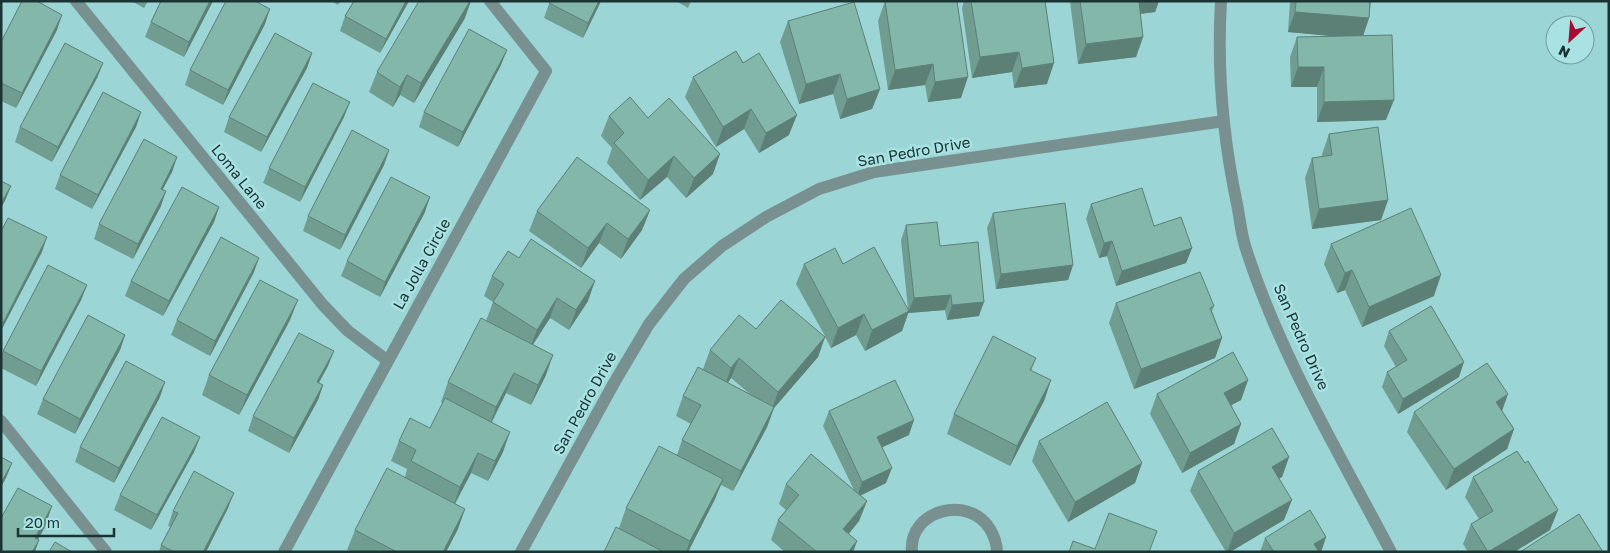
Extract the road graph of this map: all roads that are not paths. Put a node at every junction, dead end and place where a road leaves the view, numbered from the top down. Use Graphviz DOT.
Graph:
graph roads {
  1 [pos="76,1"];
  2 [pos="490,1"];
  3 [pos="1221,1"];
  4 [pos="1224,121"];
  5 [pos="388,361"];
  6 [pos="1,421"];
  7 [pos="106,552"];
  8 [pos="284,552"];
  9 [pos="521,552"];
  10 [pos="912,552"];
  11 [pos="997,552"];
  12 [pos="1391,552"];
  1 -- 5 [label="street, Loma Lane"];
  2 -- 5 [label="street, La Jolla Circle"];
  3 -- 4 [label="street, San Pedro Drive"];
  4 -- 9 [label="street, San Pedro Drive"];
  4 -- 12 [label="street, San Pedro Drive"];
  5 -- 8 [label="street, La Jolla Circle"];
  6 -- 7 [label="street"];
  10 -- 11 [label="street"];
}
